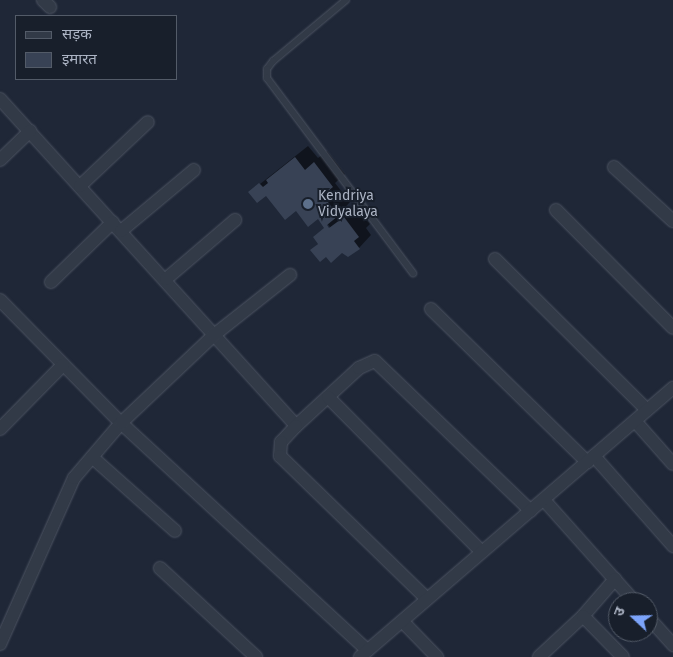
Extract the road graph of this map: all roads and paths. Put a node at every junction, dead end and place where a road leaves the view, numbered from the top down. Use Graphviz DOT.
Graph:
graph roads {
  1 [pos="346,0"];
  2 [pos="0,99"];
  3 [pos="148,122"];
  4 [pos="30,131"];
  5 [pos="0,160"];
  6 [pos="614,167"];
  7 [pos="194,170"];
  8 [pos="80,186"];
  9 [pos="556,210"];
  10 [pos="235,220"];
  11 [pos="673,221"];
  12 [pos="117,226"];
  13 [pos="495,259"];
  14 [pos="413,273"];
  15 [pos="290,275"];
  16 [pos="166,279"];
  17 [pos="51,282"];
  18 [pos="0,300"];
  19 [pos="430,309"];
  20 [pos="673,328"];
  21 [pos="214,335"];
  22 [pos="63,365"];
  23 [pos="673,388"];
  24 [pos="328,397"];
  25 [pos="647,410"];
  26 [pos="635,421"];
  27 [pos="122,423"];
  28 [pos="296,426"];
  29 [pos="0,429"];
  30 [pos="92,457"];
  31 [pos="591,459"];
  32 [pos="673,464"];
  33 [pos="544,500"];
  34 [pos="532,511"];
  35 [pos="175,532"];
  36 [pos="673,546"];
  37 [pos="482,552"];
  38 [pos="160,568"];
  39 [pos="615,579"];
  40 [pos="626,592"];
  41 [pos="427,599"];
  42 [pos="583,616"];
  43 [pos="403,622"];
  44 [pos="658,628"];
  45 [pos="0,644"];
  46 [pos="673,645"];
  47 [pos="364,654"];
  48 [pos="544,655"];
  49 [pos="256,657"];
  50 [pos="437,657"];
  51 [pos="623,657"];
  1 -- 14 [label="lane"];
  2 -- 4 [label="street"];
  3 -- 8 [label="street"];
  4 -- 5 [label="street"];
  4 -- 8 [label="street"];
  6 -- 11 [label="street"];
  7 -- 12 [label="street"];
  8 -- 12 [label="street"];
  9 -- 20 [label="street"];
  10 -- 16 [label="street"];
  12 -- 16 [label="street"];
  12 -- 17 [label="street"];
  13 -- 25 [label="street"];
  15 -- 21 [label="street"];
  16 -- 21 [label="street"];
  18 -- 22 [label="street"];
  19 -- 31 [label="street"];
  21 -- 27 [label="street"];
  21 -- 28 [label="street"];
  22 -- 27 [label="street"];
  22 -- 29 [label="street"];
  23 -- 25 [label="street"];
  24 -- 28 [label="street"];
  24 -- 34 [label="street"];
  24 -- 37 [label="street"];
  25 -- 26 [label="street"];
  26 -- 31 [label="street"];
  26 -- 32 [label="street"];
  27 -- 30 [label="street"];
  27 -- 47 [label="street"];
  28 -- 41 [label="street"];
  30 -- 35 [label="street"];
  30 -- 45 [label="street"];
  31 -- 33 [label="street"];
  31 -- 36 [label="street"];
  33 -- 34 [label="street"];
  33 -- 39 [label="street"];
  34 -- 37 [label="street"];
  37 -- 41 [label="street"];
  38 -- 49 [label="street"];
  39 -- 40 [label="street"];
  39 -- 42 [label="street"];
  41 -- 43 [label="street"];
  42 -- 48 [label="street"];
  42 -- 51 [label="street"];
  43 -- 47 [label="street"];
  43 -- 50 [label="street"];
  44 -- 46 [label="street"];
}
